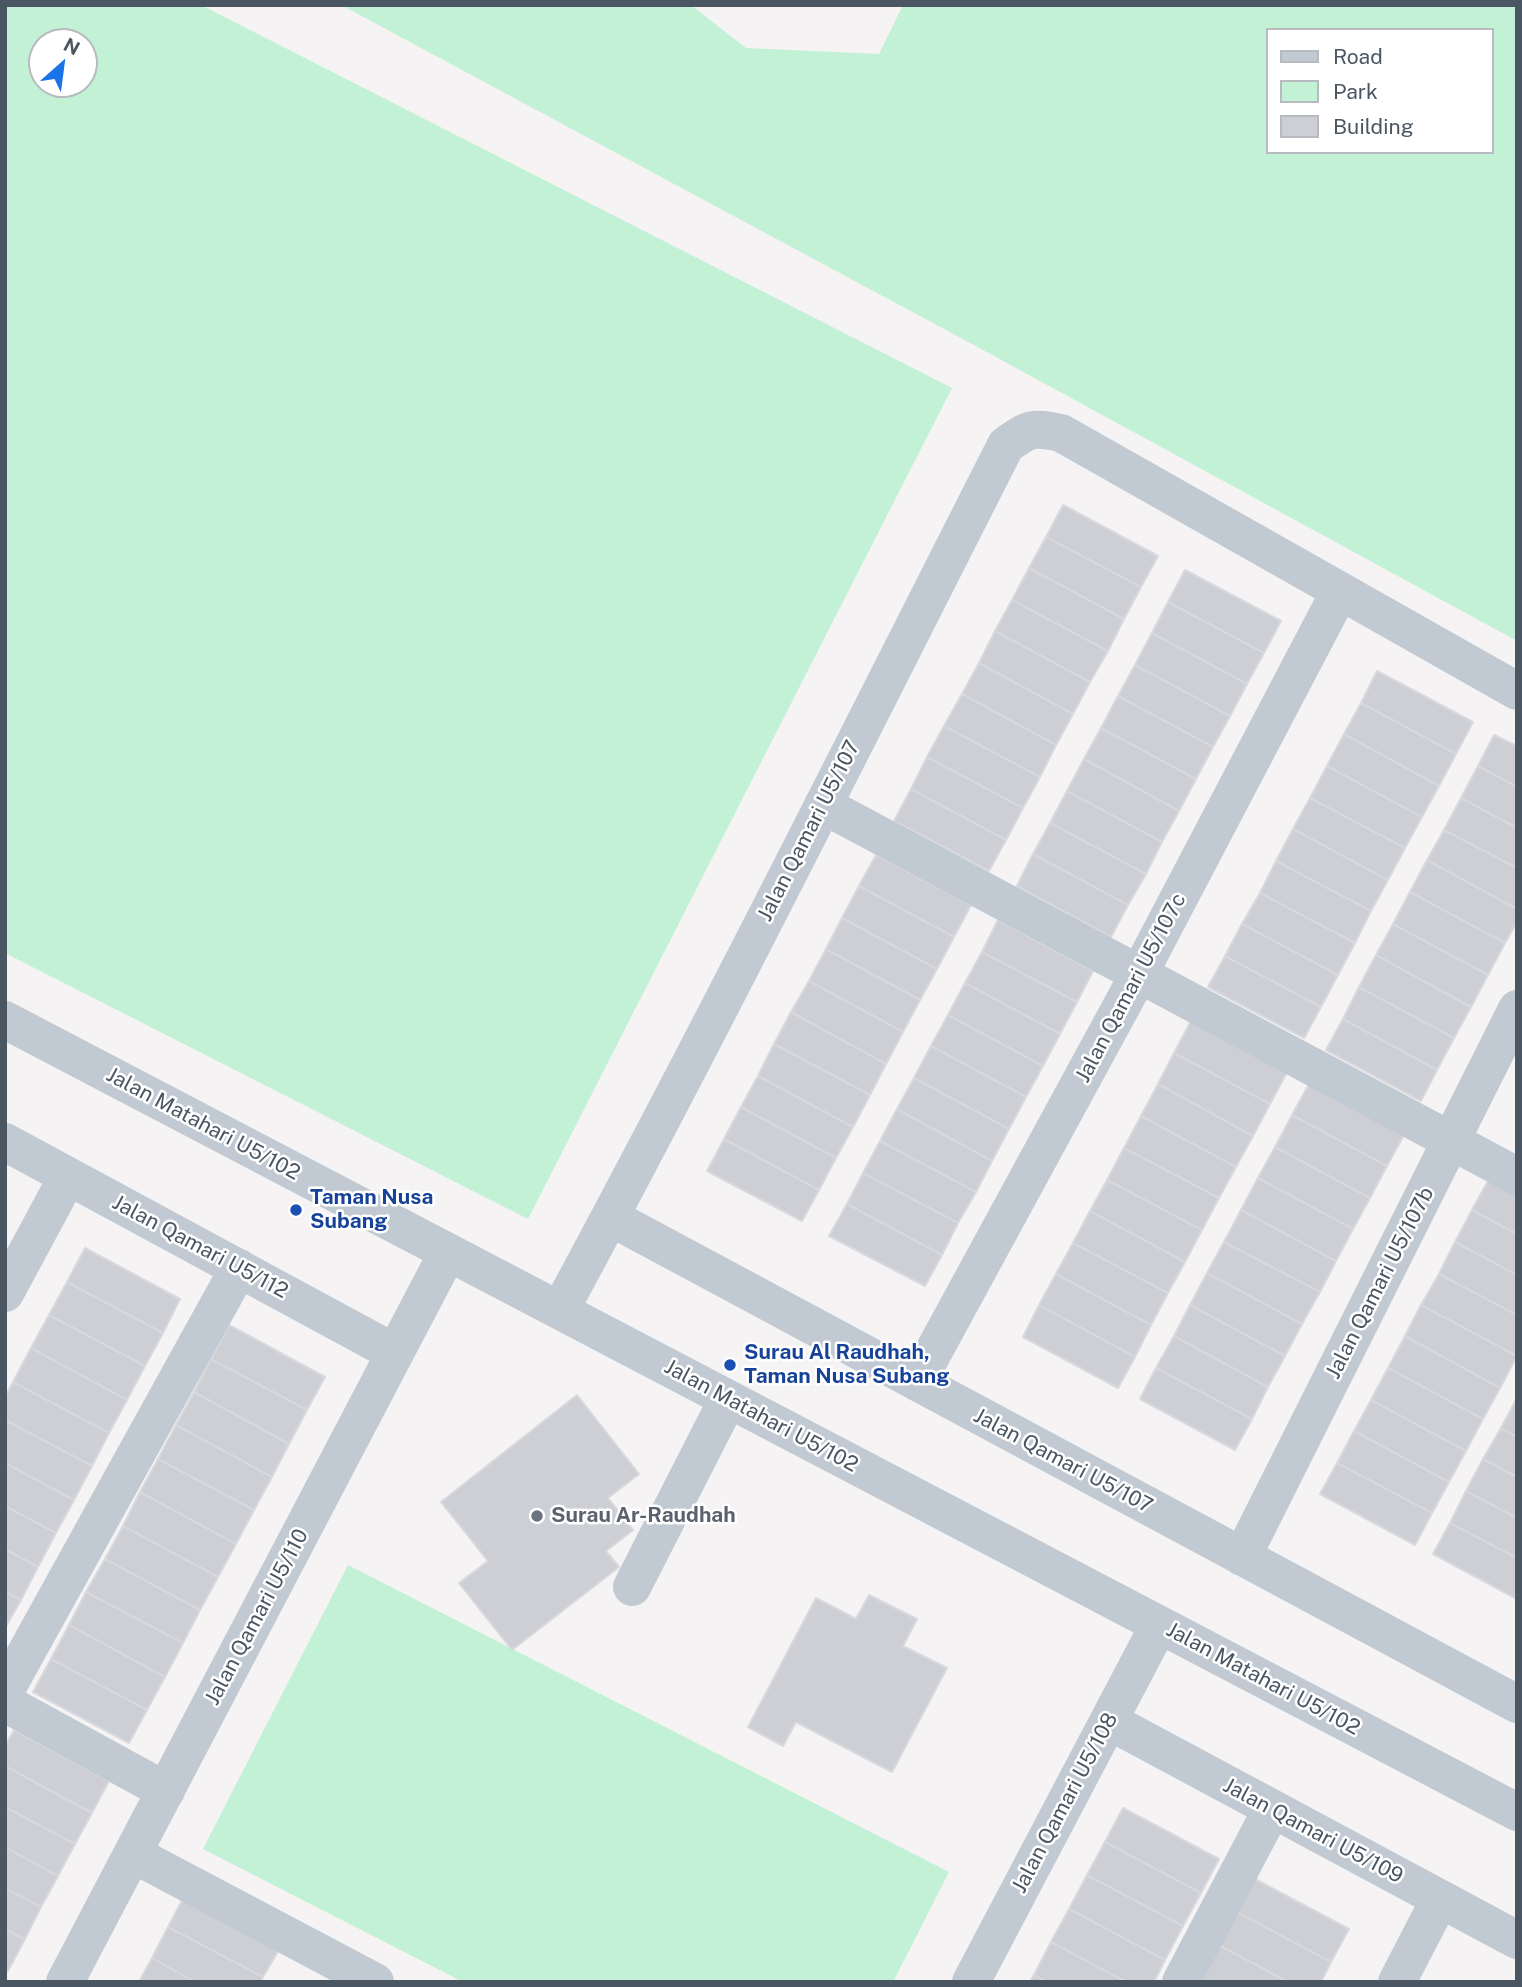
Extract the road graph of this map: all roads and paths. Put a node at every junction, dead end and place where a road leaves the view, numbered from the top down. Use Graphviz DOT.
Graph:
graph roads {
  1 [pos="1340,591"];
  2 [pos="1517,691"];
  3 [pos="823,805"];
  4 [pos="1139,974"];
  5 [pos="1517,1009"];
  6 [pos="5,1020"];
  7 [pos="1451,1141"];
  8 [pos="5,1142"];
  9 [pos="68,1176"];
  10 [pos="1517,1176"];
  11 [pos="610,1217"];
  12 [pos="449,1252"];
  13 [pos="239,1268"];
  14 [pos="5,1293"];
  15 [pos="560,1310"];
  16 [pos="395,1353"];
  17 [pos="917,1382"];
  18 [pos="727,1399"];
  19 [pos="1242,1556"];
  20 [pos="632,1587"];
  21 [pos="1159,1625"];
  22 [pos="5,1691"];
  23 [pos="5,1703"];
  24 [pos="1517,1704"];
  25 [pos="1109,1721"];
  26 [pos="166,1791"];
  27 [pos="1272,1809"];
  28 [pos="1517,1812"];
  29 [pos="133,1854"];
  30 [pos="1440,1899"];
  31 [pos="1517,1940"];
  32 [pos="311,1967"];
  33 [pos="65,1982"];
  34 [pos="375,1982"];
  35 [pos="971,1982"];
  36 [pos="1181,1982"];
  37 [pos="1396,1982"];
  1 -- 2 [label="street"];
  1 -- 3 [label="street, Jalan Qamari U5/107"];
  1 -- 4 [label="street, Jalan Qamari U5/107c"];
  3 -- 4 [label="street"];
  3 -- 11 [label="street, Jalan Qamari U5/107"];
  4 -- 7 [label="street"];
  4 -- 17 [label="street, Jalan Qamari U5/107c"];
  5 -- 7 [label="street, Jalan Qamari U5/107b"];
  6 -- 12 [label="street, Jalan Matahari U5/102"];
  7 -- 10 [label="street"];
  7 -- 19 [label="street, Jalan Qamari U5/107b"];
  8 -- 9 [label="street, Jalan Qamari U5/112"];
  9 -- 13 [label="street, Jalan Qamari U5/112"];
  9 -- 14 [label="street"];
  11 -- 15 [label="street, Jalan Qamari U5/107"];
  11 -- 17 [label="street, Jalan Qamari U5/107"];
  12 -- 15 [label="street, Jalan Matahari U5/102"];
  12 -- 16 [label="street, Jalan Qamari U5/110"];
  13 -- 16 [label="street, Jalan Qamari U5/112"];
  13 -- 22 [label="street"];
  15 -- 18 [label="street, Jalan Matahari U5/102"];
  16 -- 26 [label="street, Jalan Qamari U5/110"];
  17 -- 19 [label="street, Jalan Qamari U5/107"];
  18 -- 20 [label="street"];
  18 -- 21 [label="street, Jalan Matahari U5/102"];
  19 -- 24 [label="street, Jalan Qamari U5/107"];
  21 -- 25 [label="street, Jalan Qamari U5/108"];
  21 -- 28 [label="street, Jalan Matahari U5/102"];
  23 -- 26 [label="street"];
  25 -- 27 [label="street, Jalan Qamari U5/109"];
  25 -- 35 [label="street, Jalan Qamari U5/108"];
  26 -- 29 [label="street, Jalan Qamari U5/110"];
  27 -- 30 [label="street, Jalan Qamari U5/109"];
  27 -- 36 [label="street"];
  29 -- 32 [label="street"];
  29 -- 33 [label="street, Jalan Qamari U5/110"];
  30 -- 31 [label="street, Jalan Qamari U5/109"];
  30 -- 37 [label="street"];
  32 -- 34 [label="street"];
}
